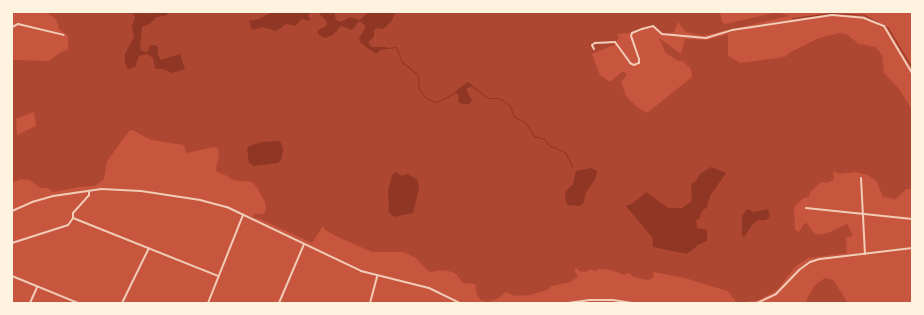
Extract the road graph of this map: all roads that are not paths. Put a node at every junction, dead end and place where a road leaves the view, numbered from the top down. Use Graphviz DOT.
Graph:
graph roads {
  1 [pos="832,13"];
  2 [pos="12,27"];
  3 [pos="64,35"];
  4 [pos="594,49"];
  5 [pos="912,73"];
  6 [pos="862,178"];
  7 [pos="89,191"];
  8 [pos="806,208"];
  9 [pos="12,211"];
  10 [pos="863,214"];
  11 [pos="243,215"];
  12 [pos="73,218"];
  13 [pos="912,219"];
  14 [pos="12,243"];
  15 [pos="304,244"];
  16 [pos="149,248"];
  17 [pos="912,248"];
  18 [pos="865,254"];
  19 [pos="12,276"];
  20 [pos="218,276"];
  21 [pos="377,276"];
  22 [pos="37,287"];
  23 [pos="30,303"];
  24 [pos="78,303"];
  25 [pos="122,303"];
  26 [pos="208,303"];
  27 [pos="279,303"];
  28 [pos="370,303"];
  29 [pos="460,303"];
  30 [pos="568,303"];
  31 [pos="632,303"];
  32 [pos="757,303"];
  1 -- 4 [label="street"];
  1 -- 5 [label="street"];
  2 -- 3 [label="street"];
  6 -- 10 [label="street"];
  7 -- 9 [label="street"];
  7 -- 11 [label="street"];
  7 -- 12 [label="street"];
  8 -- 10 [label="street"];
  10 -- 13 [label="street"];
  10 -- 18 [label="street"];
  11 -- 15 [label="street"];
  11 -- 20 [label="street"];
  12 -- 14 [label="street"];
  12 -- 16 [label="street"];
  15 -- 21 [label="street"];
  15 -- 27 [label="street"];
  16 -- 20 [label="street"];
  16 -- 25 [label="street"];
  17 -- 18 [label="street"];
  18 -- 32 [label="street"];
  19 -- 22 [label="street"];
  20 -- 26 [label="street"];
  21 -- 28 [label="street"];
  21 -- 29 [label="street"];
  22 -- 23 [label="street"];
  22 -- 24 [label="street"];
  30 -- 31 [label="street"];
}
